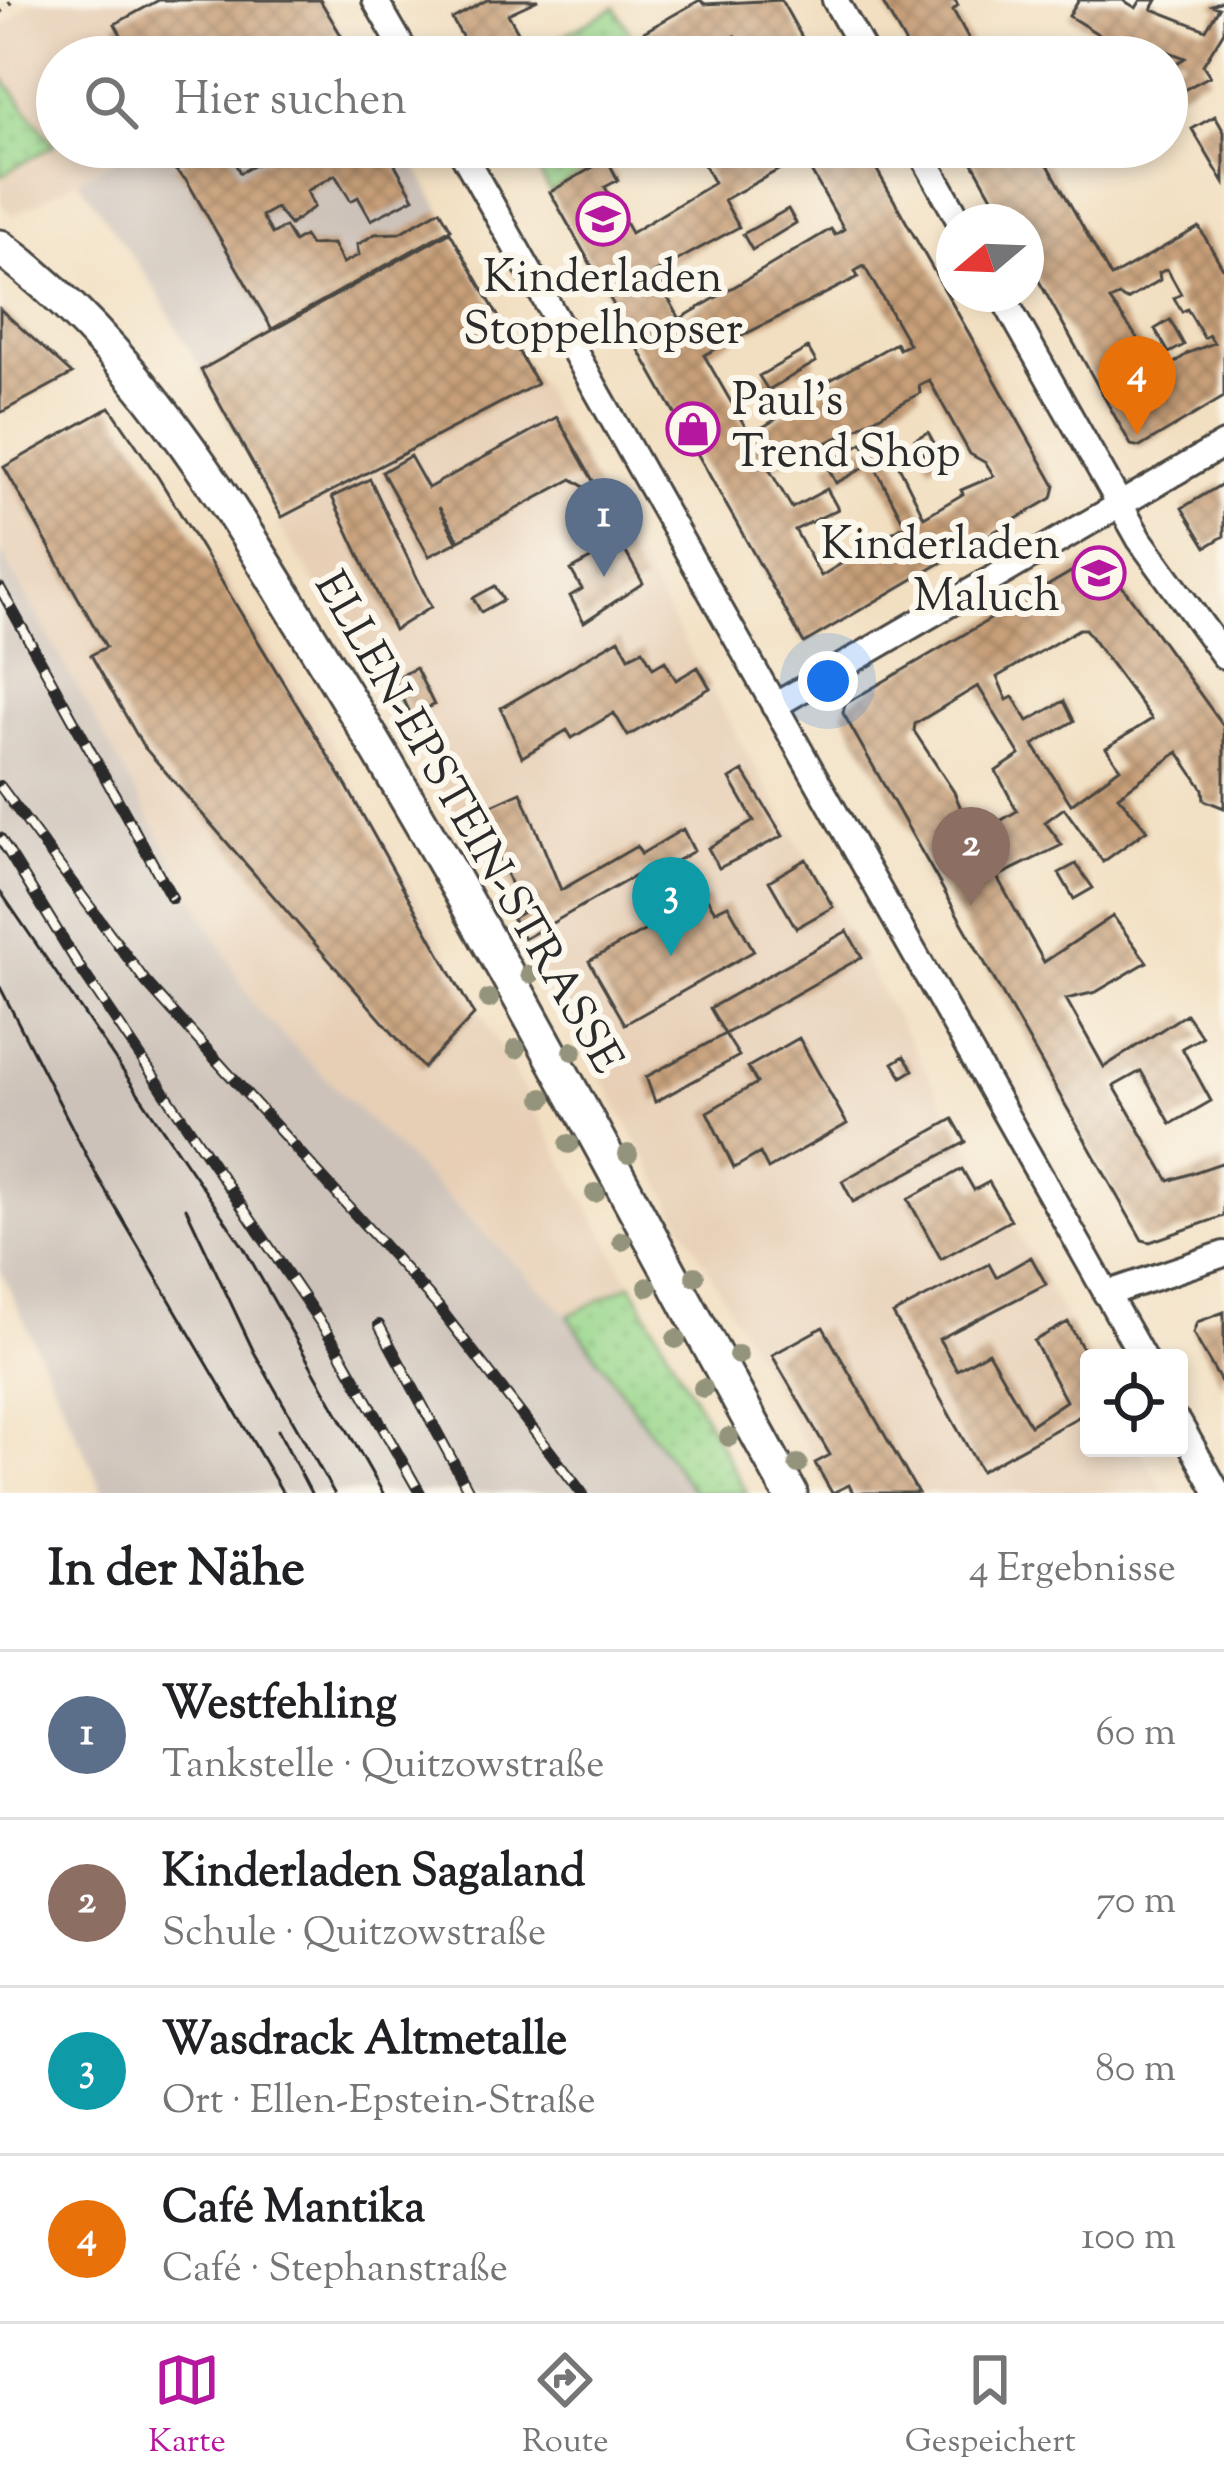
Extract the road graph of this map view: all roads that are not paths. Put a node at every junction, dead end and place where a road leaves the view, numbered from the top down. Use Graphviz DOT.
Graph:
graph roads {
  1 [pos="375,0"];
  2 [pos="836,0"];
  3 [pos="395,36"];
  4 [pos="856,36"];
  5 [pos="471,168"];
  6 [pos="930,168"];
  7 [pos="950,204"];
  8 [pos="0,247"];
  9 [pos="1010,312"];
  10 [pos="1224,445"];
  11 [pos="1120,506"];
  12 [pos="1224,656"];
  13 [pos="774,706"];
  14 [pos="1224,1253"];
  15 [pos="1106,1294"];
  16 [pos="1137,1349"];
  17 [pos="1188,1439"];
  18 [pos="790,1493"];
  19 [pos="1218,1493"];
  1 -- 3 [label="street"];
  2 -- 4 [label="street"];
  5 -- 13 [label="street"];
  6 -- 7 [label="street"];
  8 -- 18 [label="main road, ELLEN-EPSTEIN-STRASSE"];
  9 -- 11 [label="street"];
  10 -- 11 [label="street"];
  11 -- 12 [label="street"];
  11 -- 13 [label="street"];
  13 -- 15 [label="street"];
  14 -- 15 [label="street"];
  15 -- 16 [label="street"];
  17 -- 19 [label="street"];
}
